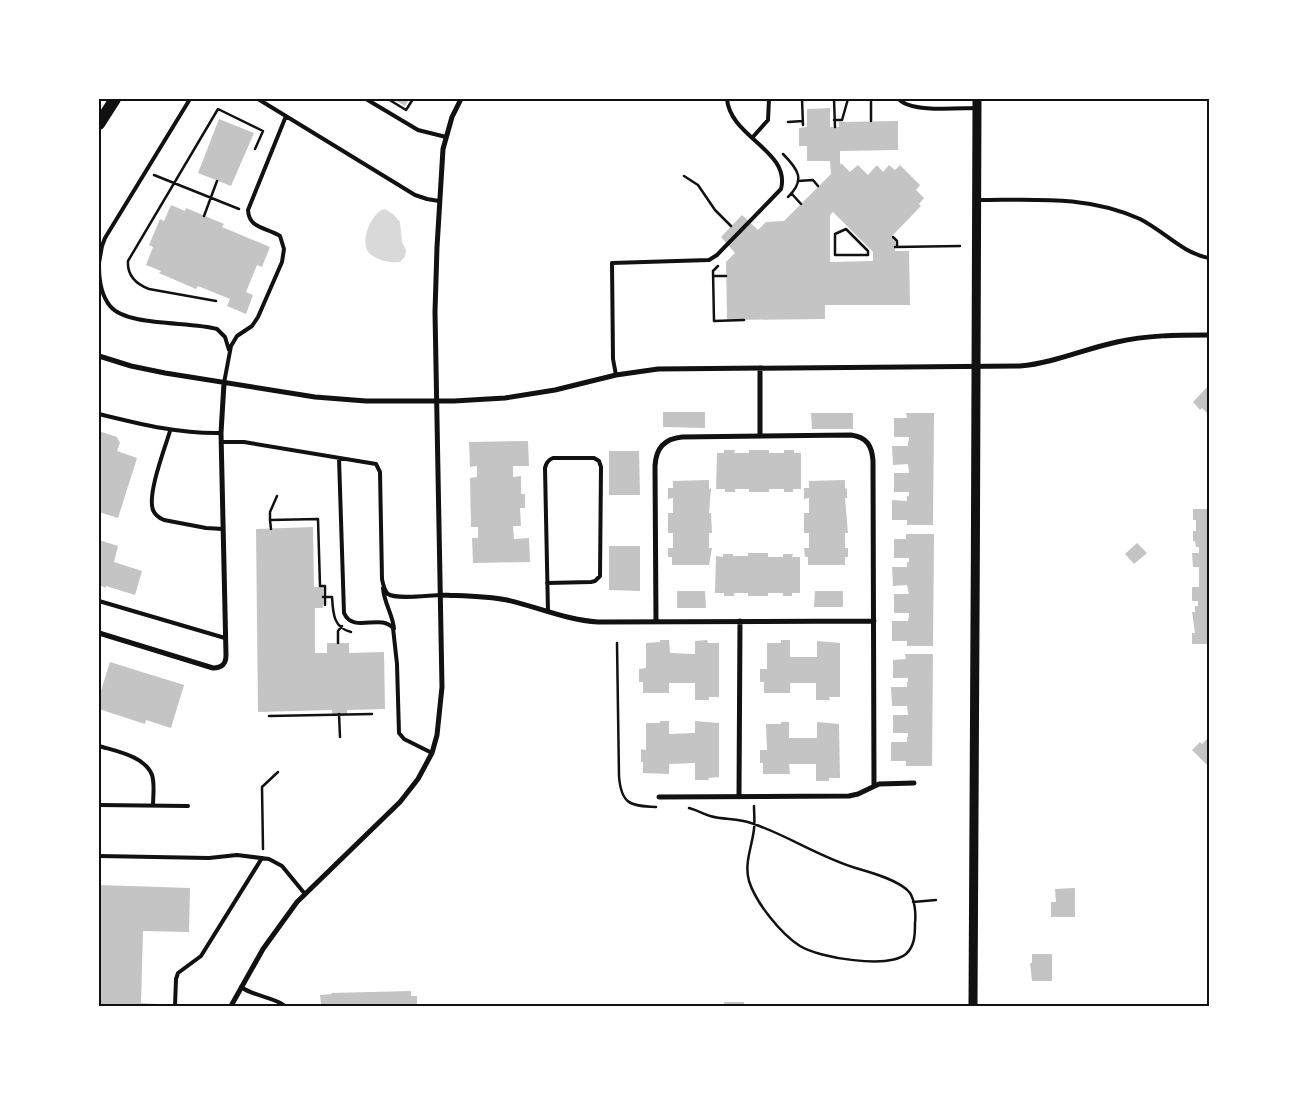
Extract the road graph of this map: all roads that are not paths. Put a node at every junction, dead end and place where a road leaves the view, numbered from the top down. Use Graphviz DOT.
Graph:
graph roads {
  1 [pos="115,99"];
  2 [pos="190,99"];
  3 [pos="258,99"];
  4 [pos="366,99"];
  5 [pos="461,99"];
  6 [pos="727,99"];
  7 [pos="769,99"];
  8 [pos="898,99"];
  9 [pos="977,103"];
  10 [pos="286,116"];
  11 [pos="99,124"];
  12 [pos="446,137"];
  13 [pos="752,138"];
  14 [pos="978,200"];
  15 [pos="439,201"];
  16 [pos="1209,258"];
  17 [pos="99,264"];
  18 [pos="1209,334"];
  19 [pos="229,352"];
  20 [pos="99,356"];
  21 [pos="977,367"];
  22 [pos="760,368"];
  23 [pos="616,375"];
  24 [pos="224,383"];
  25 [pos="437,401"];
  26 [pos="99,414"];
  27 [pos="170,431"];
  28 [pos="221,433"];
  29 [pos="760,436"];
  30 [pos="222,442"];
  31 [pos="339,458"];
  32 [pos="223,529"];
  33 [pos="382,579"];
  34 [pos="547,583"];
  35 [pos="442,595"];
  36 [pos="99,601"];
  37 [pos="548,612"];
  38 [pos="740,621"];
  39 [pos="874,621"];
  40 [pos="656,622"];
  41 [pos="99,633"];
  42 [pos="395,634"];
  43 [pos="226,638"];
  44 [pos="99,746"];
  45 [pos="432,753"];
  46 [pos="914,783"];
  47 [pos="874,785"];
  48 [pos="659,797"];
  49 [pos="739,797"];
  50 [pos="99,805"];
  51 [pos="153,806"];
  52 [pos="188,806"];
  53 [pos="99,856"];
  54 [pos="262,858"];
  55 [pos="305,894"];
  56 [pos="241,987"];
  57 [pos="175,1006"];
  58 [pos="231,1006"];
  59 [pos="285,1006"];
  60 [pos="973,1006"];
  1 -- 11 [label="main road"];
  2 -- 17 [label="lane"];
  3 -- 10 [label="lane"];
  4 -- 12 [label="lane"];
  5 -- 12 [label="street"];
  6 -- 13 [label="lane"];
  7 -- 13 [label="lane"];
  8 -- 9 [label="lane"];
  9 -- 14 [label="street"];
  10 -- 15 [label="lane"];
  10 -- 19 [label="lane"];
  12 -- 15 [label="street"];
  13 -- 23 [label="lane"];
  14 -- 16 [label="lane"];
  14 -- 21 [label="street"];
  15 -- 25 [label="street"];
  17 -- 19 [label="lane"];
  18 -- 21 [label="street"];
  19 -- 24 [label="lane"];
  20 -- 24 [label="street"];
  21 -- 22 [label="street"];
  21 -- 60 [label="street"];
  22 -- 23 [label="street"];
  22 -- 29 [label="street"];
  23 -- 25 [label="street"];
  24 -- 25 [label="street"];
  24 -- 28 [label="street"];
  25 -- 35 [label="street"];
  26 -- 27 [label="lane"];
  27 -- 28 [label="lane"];
  27 -- 32 [label="lane"];
  28 -- 30 [label="street"];
  29 -- 39 [label="street"];
  29 -- 40 [label="street"];
  30 -- 31 [label="lane"];
  30 -- 32 [label="street"];
  31 -- 33 [label="lane"];
  31 -- 42 [label="lane"];
  32 -- 43 [label="street"];
  33 -- 35 [label="lane"];
  33 -- 42 [label="lane"];
  34 -- 34 [label="lane"];
  34 -- 37 [label="lane"];
  35 -- 37 [label="street"];
  35 -- 45 [label="street"];
  36 -- 43 [label="lane"];
  37 -- 40 [label="street"];
  38 -- 39 [label="street"];
  38 -- 40 [label="street"];
  38 -- 49 [label="street"];
  39 -- 47 [label="street"];
  41 -- 43 [label="street"];
  42 -- 45 [label="lane"];
  44 -- 51 [label="lane"];
  45 -- 55 [label="street"];
  46 -- 47 [label="street"];
  47 -- 49 [label="street"];
  48 -- 49 [label="street"];
  50 -- 51 [label="lane"];
  51 -- 52 [label="lane"];
  53 -- 54 [label="lane"];
  54 -- 55 [label="lane"];
  54 -- 57 [label="lane"];
  55 -- 56 [label="street"];
  56 -- 58 [label="street"];
  56 -- 59 [label="lane"];
}
